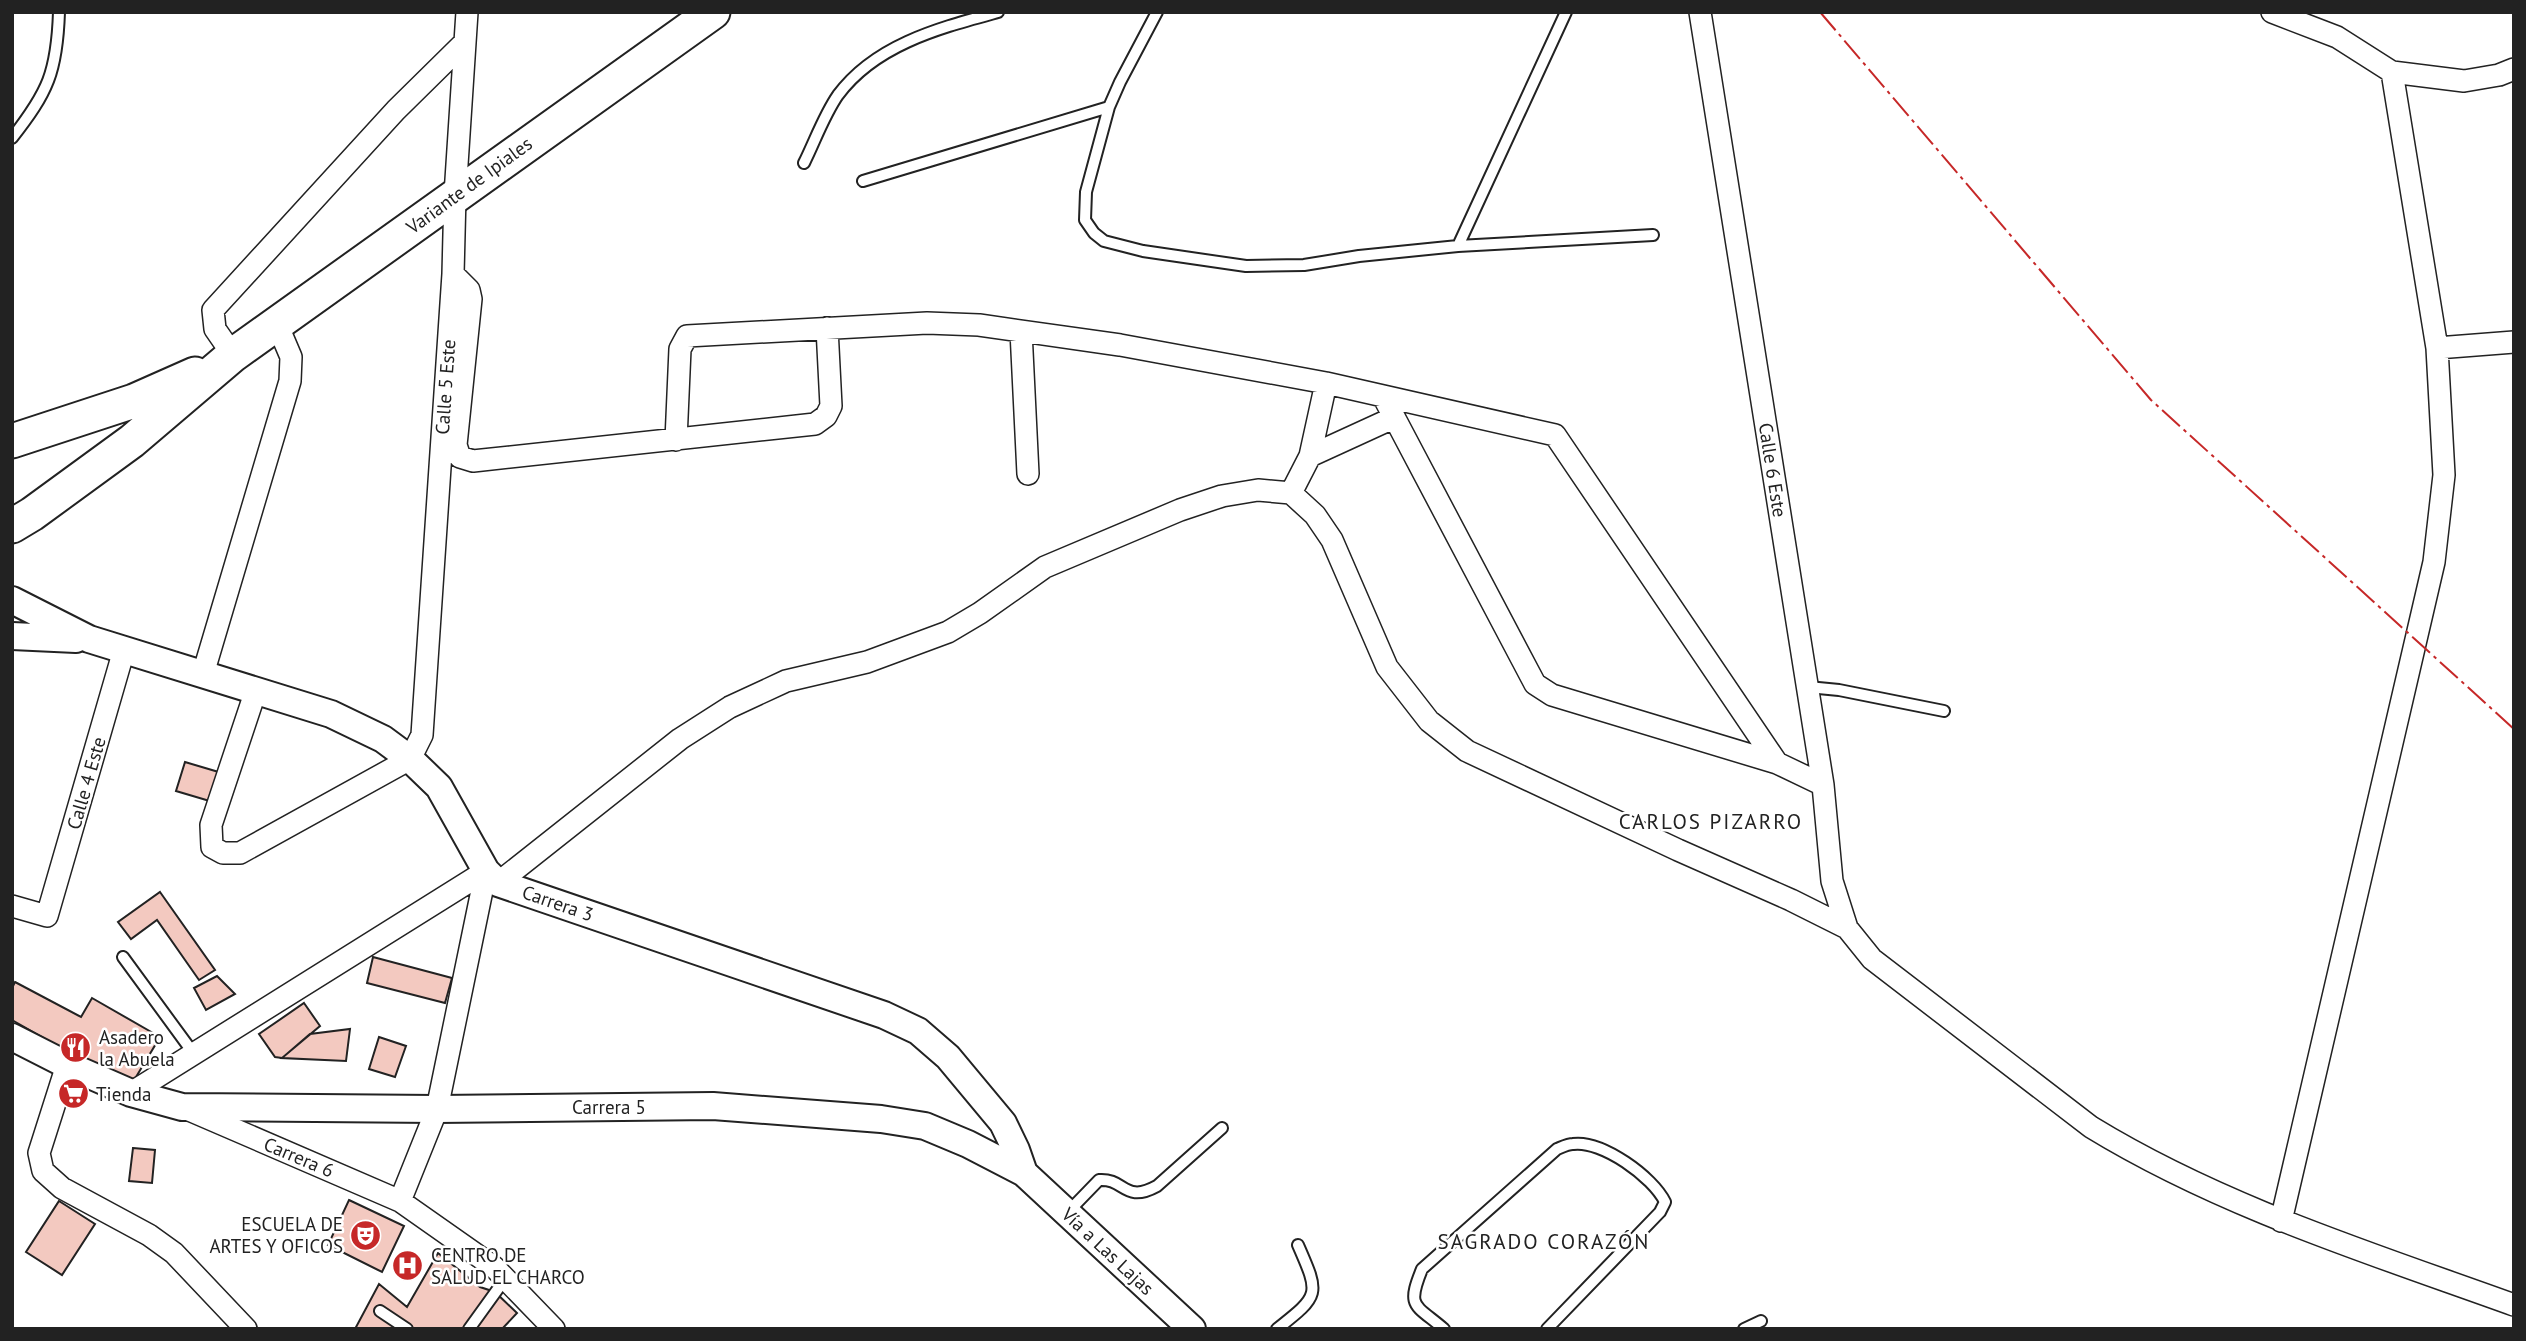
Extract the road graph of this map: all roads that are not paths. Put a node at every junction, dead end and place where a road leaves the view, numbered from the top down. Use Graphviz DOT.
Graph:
graph roads {
  1 [pos="59,12"];
  2 [pos="467,12"];
  3 [pos="713,12"];
  4 [pos="998,12"];
  5 [pos="1157,12"];
  6 [pos="1566,12"];
  7 [pos="1700,12"];
  8 [pos="2272,12"];
  9 [pos="464,43"];
  10 [pos="2514,69"];
  11 [pos="2392,72"];
  12 [pos="1109,107"];
  13 [pos="12,138"];
  14 [pos="804,163"];
  15 [pos="863,181"];
  16 [pos="455,195"];
  17 [pos="1653,235"];
  18 [pos="1458,246"];
  19 [pos="453,274"];
  20 [pos="277,324"];
  21 [pos="827,328"];
  22 [pos="1021,331"];
  23 [pos="2514,342"];
  24 [pos="2437,348"];
  25 [pos="230,357"];
  26 [pos="1326,383"];
  27 [pos="1383,396"];
  28 [pos="1393,418"];
  29 [pos="676,440"];
  30 [pos="12,441"];
  31 [pos="1310,456"];
  32 [pos="1028,474"];
  33 [pos="1291,493"];
  34 [pos="12,526"];
  35 [pos="12,600"];
  36 [pos="12,636"];
  37 [pos="89,639"];
  38 [pos="124,650"];
  39 [pos="203,674"];
  40 [pos="1808,687"];
  41 [pos="256,690"];
  42 [pos="1944,710"];
  43 [pos="410,759"];
  44 [pos="1777,763"];
  45 [pos="1824,785"];
  46 [pos="492,877"];
  47 [pos="12,906"];
  48 [pos="1847,928"];
  49 [pos="123,957"];
  50 [pos="12,1037"];
  51 [pos="194,1054"];
  52 [pos="67,1065"];
  53 [pos="131,1093"];
  54 [pos="182,1107"];
  55 [pos="437,1109"];
  56 [pos="1222,1128"];
  57 [pos="1024,1173"];
  58 [pos="400,1201"];
  59 [pos="1068,1213"];
  60 [pos="2281,1221"];
  61 [pos="1298,1245"];
  62 [pos="505,1279"];
  63 [pos="2514,1306"];
  64 [pos="380,1311"];
  65 [pos="1761,1321"];
  66 [pos="246,1329"];
  67 [pos="407,1329"];
  68 [pos="469,1329"];
  69 [pos="554,1329"];
  70 [pos="1192,1329"];
  71 [pos="1277,1329"];
  72 [pos="1444,1329"];
  73 [pos="1547,1329"];
  74 [pos="1744,1329"];
  1 -- 13 [label="lane"];
  2 -- 9 [label="street, Calle 5 Este"];
  3 -- 16 [label="highway, Variante de Ipiales"];
  4 -- 14 [label="lane"];
  5 -- 12 [label="lane"];
  6 -- 18 [label="lane"];
  7 -- 40 [label="street, Calle 6 Este"];
  8 -- 11 [label="street"];
  9 -- 16 [label="street, Calle 5 Este"];
  9 -- 25 [label="street"];
  10 -- 11 [label="street"];
  11 -- 24 [label="street"];
  12 -- 15 [label="lane"];
  12 -- 18 [label="lane"];
  16 -- 19 [label="street, Calle 5 Este"];
  16 -- 20 [label="highway, Variante de Ipiales"];
  17 -- 18 [label="lane"];
  19 -- 29 [label="street"];
  19 -- 43 [label="street, Calle 5 Este"];
  20 -- 25 [label="highway, Variante de Ipiales"];
  20 -- 39 [label="street"];
  21 -- 22 [label="street"];
  21 -- 29 [label="street"];
  21 -- 29 [label="street"];
  22 -- 26 [label="street"];
  22 -- 32 [label="street"];
  23 -- 24 [label="street"];
  24 -- 60 [label="street"];
  25 -- 30 [label="highway, Variante de Ipiales"];
  25 -- 34 [label="highway, Variante de Ipiales"];
  26 -- 27 [label="street"];
  26 -- 31 [label="street"];
  27 -- 28 [label="street"];
  27 -- 44 [label="street"];
  28 -- 31 [label="street"];
  28 -- 44 [label="street"];
  31 -- 33 [label="street"];
  33 -- 46 [label="street"];
  33 -- 48 [label="street"];
  35 -- 37 [label="street"];
  36 -- 37 [label="street"];
  37 -- 38 [label="street"];
  38 -- 39 [label="street"];
  38 -- 47 [label="street, Calle 4 Este"];
  39 -- 41 [label="street"];
  40 -- 42 [label="lane"];
  40 -- 45 [label="street, Calle 6 Este"];
  41 -- 43 [label="street"];
  41 -- 43 [label="street"];
  43 -- 46 [label="street"];
  44 -- 45 [label="street"];
  45 -- 48 [label="street, Calle 6 Este"];
  46 -- 51 [label="street"];
  46 -- 55 [label="street"];
  46 -- 57 [label="street, Carrera 3"];
  48 -- 60 [label="street"];
  49 -- 51 [label="lane"];
  50 -- 52 [label="street, Carrera 6"];
  51 -- 53 [label="street"];
  52 -- 53 [label="street, Carrera 6"];
  52 -- 66 [label="street"];
  53 -- 54 [label="street, Carrera 6"];
  54 -- 55 [label="street, Carrera 5"];
  54 -- 58 [label="street, Carrera 6"];
  55 -- 57 [label="street, Carrera 5"];
  55 -- 58 [label="street"];
  56 -- 59 [label="lane"];
  57 -- 59 [label="street, Vía a Las Lajas"];
  58 -- 62 [label="street, Carrera 6"];
  59 -- 70 [label="street, Vía a Las Lajas"];
  60 -- 63 [label="street"];
  61 -- 71 [label="lane"];
  62 -- 68 [label="lane"];
  62 -- 69 [label="street, Carrera 6"];
  64 -- 67 [label="lane"];
  65 -- 74 [label="lane"];
  72 -- 73 [label="lane"];
}
